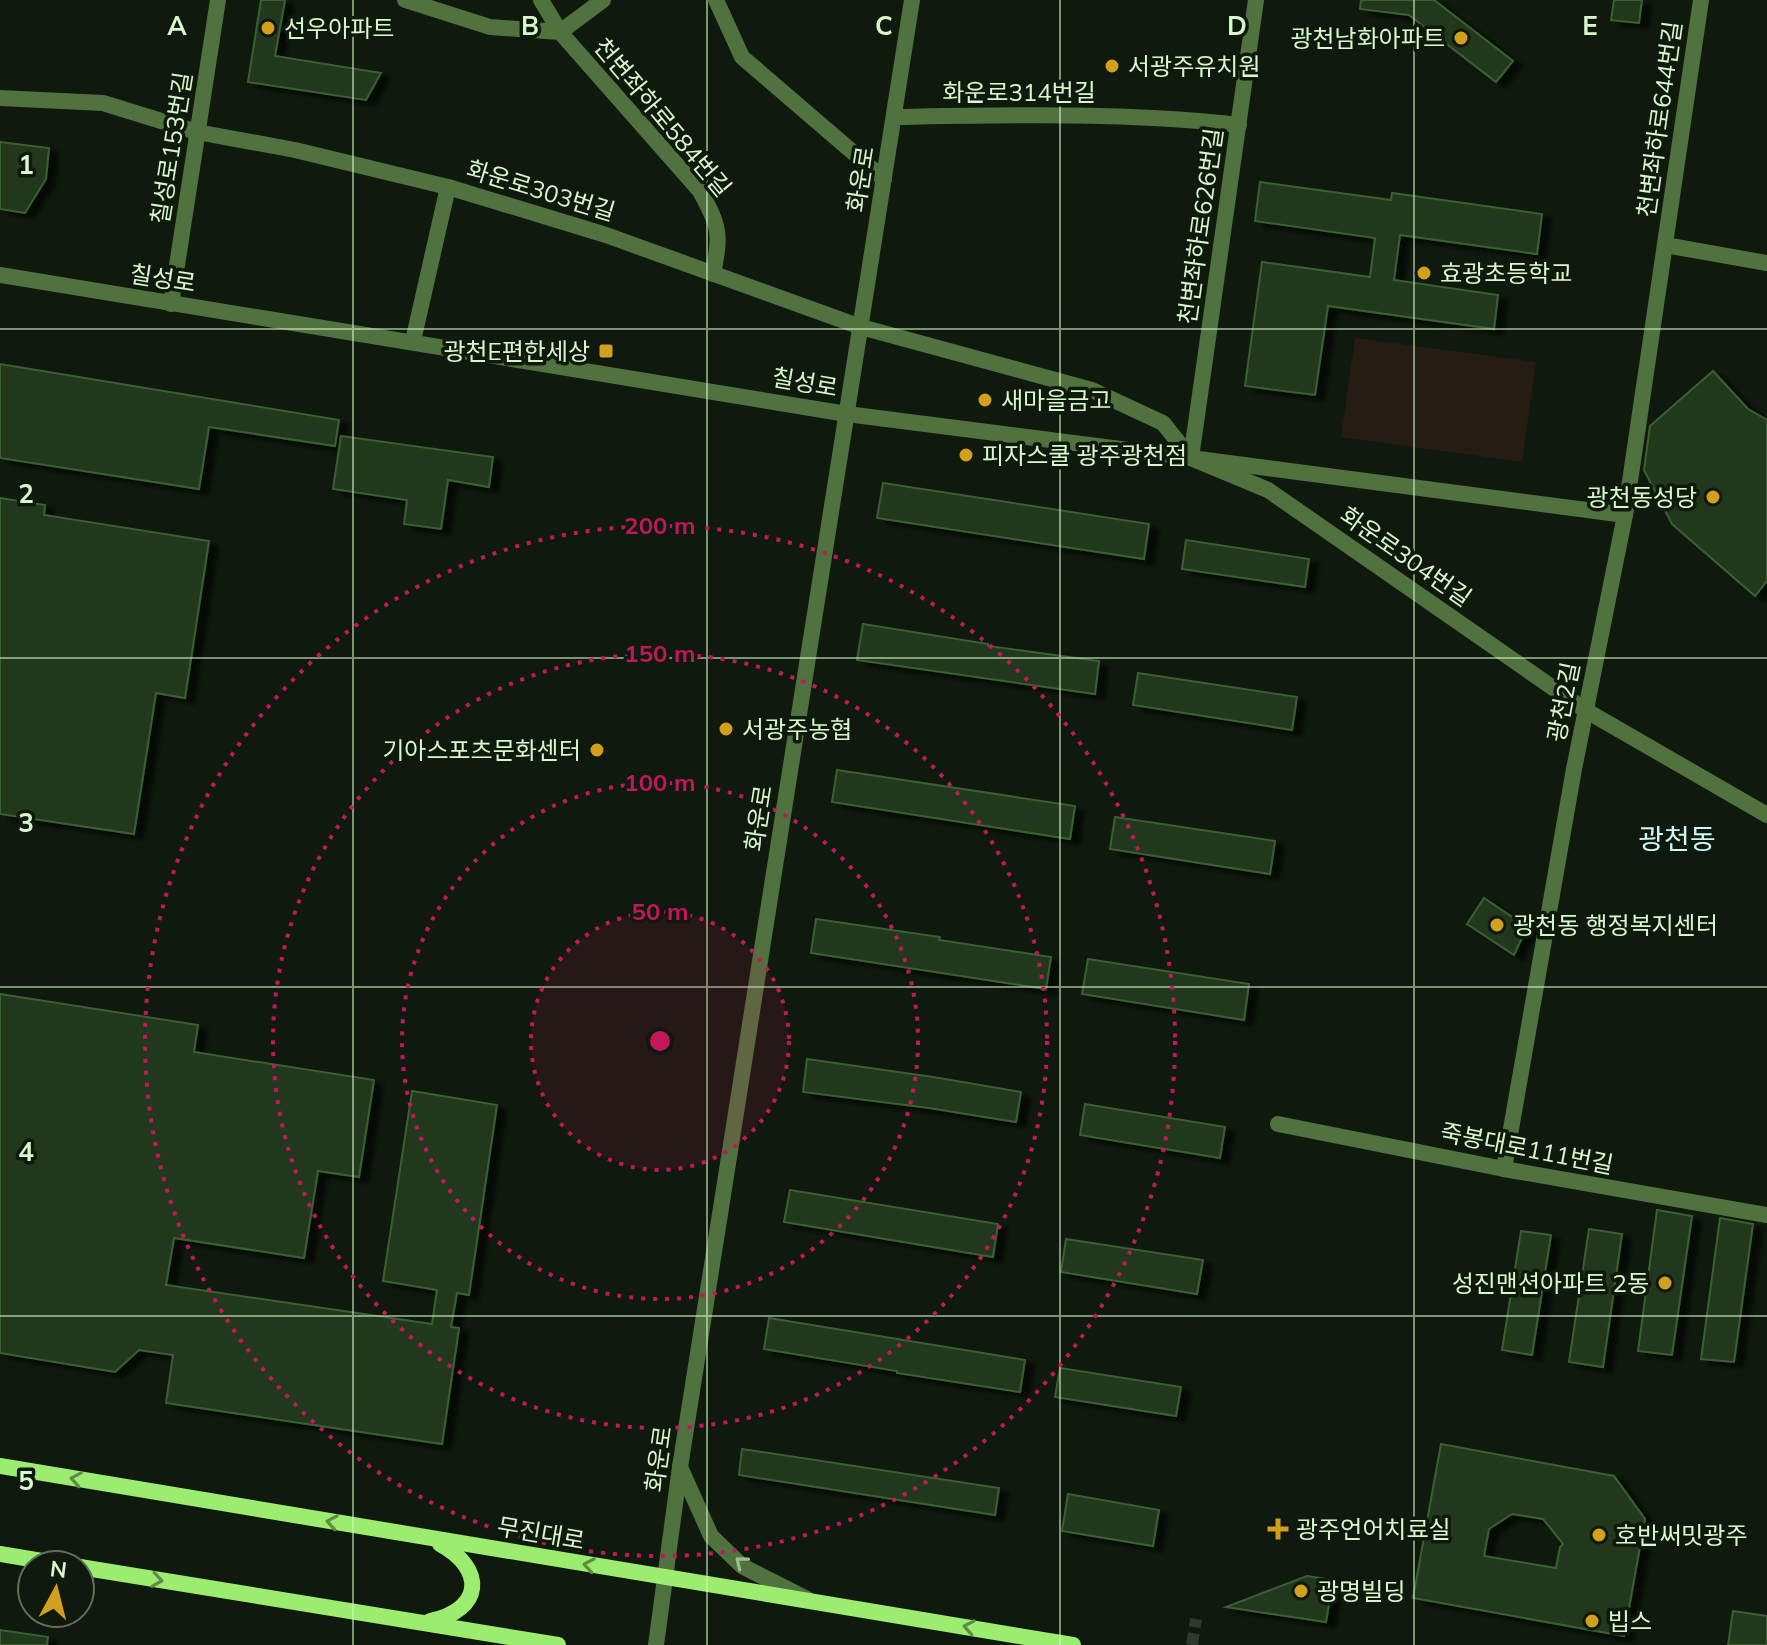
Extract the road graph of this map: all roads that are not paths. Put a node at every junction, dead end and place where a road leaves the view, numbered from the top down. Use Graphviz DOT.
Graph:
graph roads {
  1 [pos="218,0"];
  2 [pos="405,0"];
  3 [pos="541,0"];
  4 [pos="603,0"];
  5 [pos="716,0"];
  6 [pos="912,0"];
  7 [pos="1256,0"];
  8 [pos="1701,0"];
  9 [pos="560,32"];
  10 [pos="0,98"];
  11 [pos="894,117"];
  12 [pos="1239,125"];
  13 [pos="197,132"];
  14 [pos="884,179"];
  15 [pos="448,187"];
  16 [pos="1665,245"];
  17 [pos="1767,263"];
  18 [pos="713,274"];
  19 [pos="0,275"];
  20 [pos="171,304"];
  21 [pos="861,327"];
  22 [pos="413,341"];
  23 [pos="847,414"];
  24 [pos="1191,458"];
  25 [pos="1625,515"];
  26 [pos="1585,710"];
  27 [pos="1767,815"];
  28 [pos="1278,1124"];
  29 [pos="1504,1169"];
  30 [pos="1767,1215"];
  31 [pos="0,1466"];
  32 [pos="680,1467"];
  33 [pos="428,1538"];
  34 [pos="96,1570"];
  35 [pos="666,1577"];
  36 [pos="809,1600"];
  37 [pos="421,1623"];
  38 [pos="558,1645"];
  39 [pos="656,1645"];
  40 [pos="1073,1645"];
  1 -- 13 [label="street, 칠성로153번길"];
  2 -- 9 [label="street"];
  3 -- 9 [label="street, 천변좌하로584번길"];
  4 -- 9 [label="street"];
  5 -- 14 [label="street"];
  6 -- 11 [label="street, 화운로"];
  7 -- 12 [label="street, 천변좌하로626번길"];
  8 -- 16 [label="street, 천변좌하로644번길"];
  9 -- 18 [label="street, 천변좌하로584번길"];
  10 -- 13 [label="street, 화운로303번길"];
  11 -- 12 [label="street, 화운로314번길"];
  11 -- 14 [label="street, 화운로"];
  12 -- 24 [label="street, 천변좌하로626번길"];
  13 -- 15 [label="street, 화운로303번길"];
  13 -- 20 [label="street, 칠성로153번길"];
  14 -- 21 [label="street, 화운로"];
  15 -- 18 [label="street, 화운로303번길"];
  15 -- 22 [label="street"];
  16 -- 17 [label="street"];
  16 -- 25 [label="street, 광천2길"];
  18 -- 21 [label="street, 화운로303번길"];
  19 -- 20 [label="street, 칠성로"];
  20 -- 22 [label="street, 칠성로"];
  21 -- 23 [label="street, 화운로"];
  21 -- 24 [label="street, 화운로304번길"];
  22 -- 23 [label="street, 칠성로"];
  23 -- 24 [label="street, 칠성로"];
  23 -- 32 [label="street, 화운로"];
  24 -- 25 [label="street, 화운로304번길"];
  24 -- 26 [label="street, 화운로304번길"];
  25 -- 26 [label="street, 광천2길"];
  26 -- 27 [label="street, 화운로304번길"];
  26 -- 29 [label="street, 광천2길"];
  28 -- 29 [label="street, 죽봉대로111번길"];
  29 -- 30 [label="street, 죽봉대로111번길"];
  33 -- 31 [label="main road, 무진대로, one-way"];
  32 -- 35 [label="street, 화운로"];
  36 -- 32 [label="street, one-way"];
  35 -- 33 [label="main road, 무진대로, one-way"];
  33 -- 37 [label="main road"];
  34 -- 37 [label="main road, one-way"];
  35 -- 36 [label="main road, 무진대로"];
  35 -- 39 [label="street, 화운로"];
  40 -- 36 [label="main road, 무진대로, one-way"];
  37 -- 38 [label="main road"];
}
